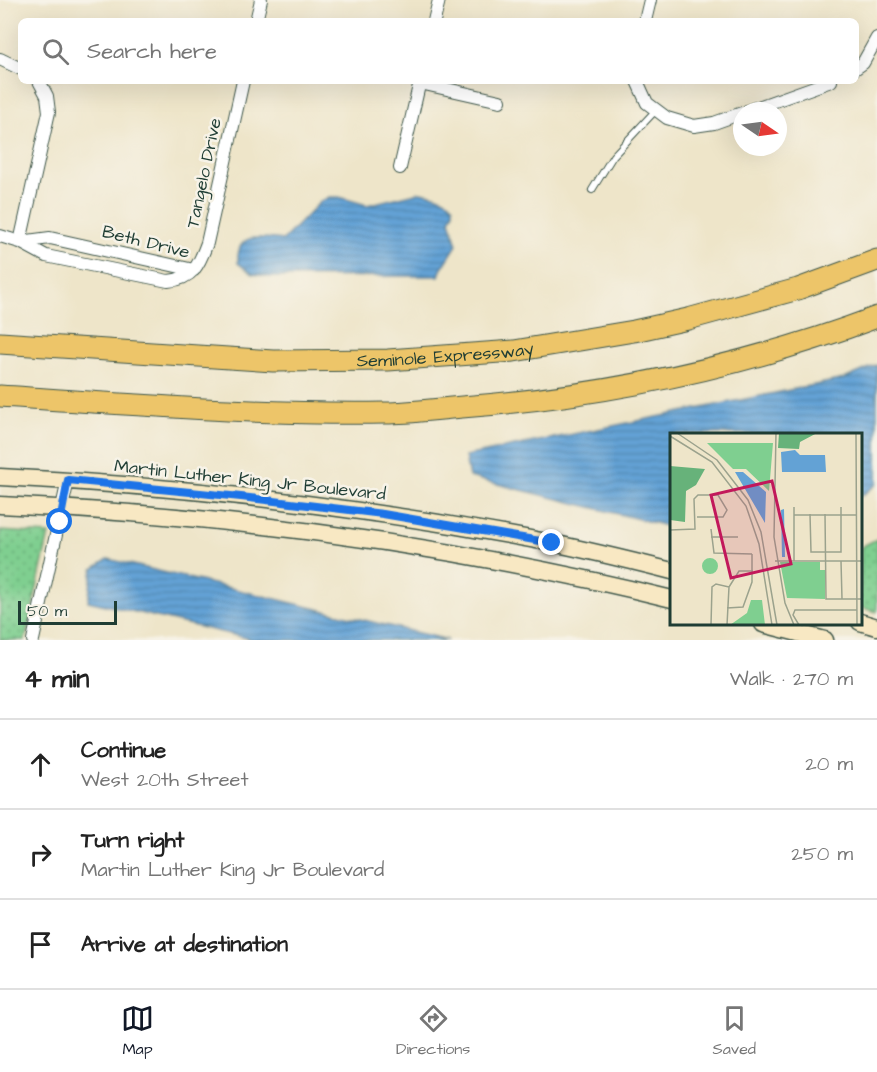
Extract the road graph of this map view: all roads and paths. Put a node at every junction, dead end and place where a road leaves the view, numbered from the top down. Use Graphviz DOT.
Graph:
graph roads {
  1 [pos="261,0"];
  2 [pos="438,0"];
  3 [pos="650,0"];
  4 [pos="257,18"];
  5 [pos="435,18"];
  6 [pos="646,18"];
  7 [pos="877,38"];
  8 [pos="0,59"];
  9 [pos="859,66"];
  10 [pos="18,68"];
  11 [pos="41,84"];
  12 [pos="242,84"];
  13 [pos="420,84"];
  14 [pos="428,84"];
  15 [pos="639,84"];
  16 [pos="823,84"];
  17 [pos="500,101"];
  18 [pos="772,102"];
  19 [pos="656,110"];
  20 [pos="733,116"];
  21 [pos="399,168"];
  22 [pos="592,190"];
  23 [pos="0,236"];
  24 [pos="20,242"];
  25 [pos="877,260"];
  26 [pos="194,270"];
  27 [pos="877,317"];
  28 [pos="0,343"];
  29 [pos="0,396"];
  30 [pos="0,477"];
  31 [pos="68,480"];
  32 [pos="0,505"];
  33 [pos="63,508"];
  34 [pos="670,570"];
  35 [pos="670,599"];
  36 [pos="862,622"];
  37 [pos="767,625"];
  38 [pos="877,627"];
  39 [pos="33,640"];
  40 [pos="825,640"];
  1 -- 4 [label="street"];
  2 -- 5 [label="street"];
  3 -- 6 [label="street"];
  7 -- 9 [label="street"];
  8 -- 10 [label="street"];
  11 -- 24 [label="street"];
  12 -- 26 [label="street, Tangelo Drive"];
  13 -- 21 [label="street"];
  14 -- 17 [label="street"];
  15 -- 19 [label="street"];
  16 -- 18 [label="street"];
  19 -- 20 [label="street"];
  19 -- 22 [label="lane"];
  23 -- 24 [label="street, Beth Drive"];
  24 -- 26 [label="street, Beth Drive"];
  24 -- 26 [label="street, Beth Drive"];
  25 -- 28 [label="highway, Seminole Expressway"];
  27 -- 29 [label="highway"];
  30 -- 31 [label="main road, Martin Luther King Jr Boulevard"];
  31 -- 33 [label="street"];
  31 -- 34 [label="main road, Martin Luther King Jr Boulevard"];
  32 -- 33 [label="main road"];
  33 -- 35 [label="main road"];
  33 -- 39 [label="street"];
  36 -- 38 [label="main road"];
  37 -- 40 [label="main road"];
}
